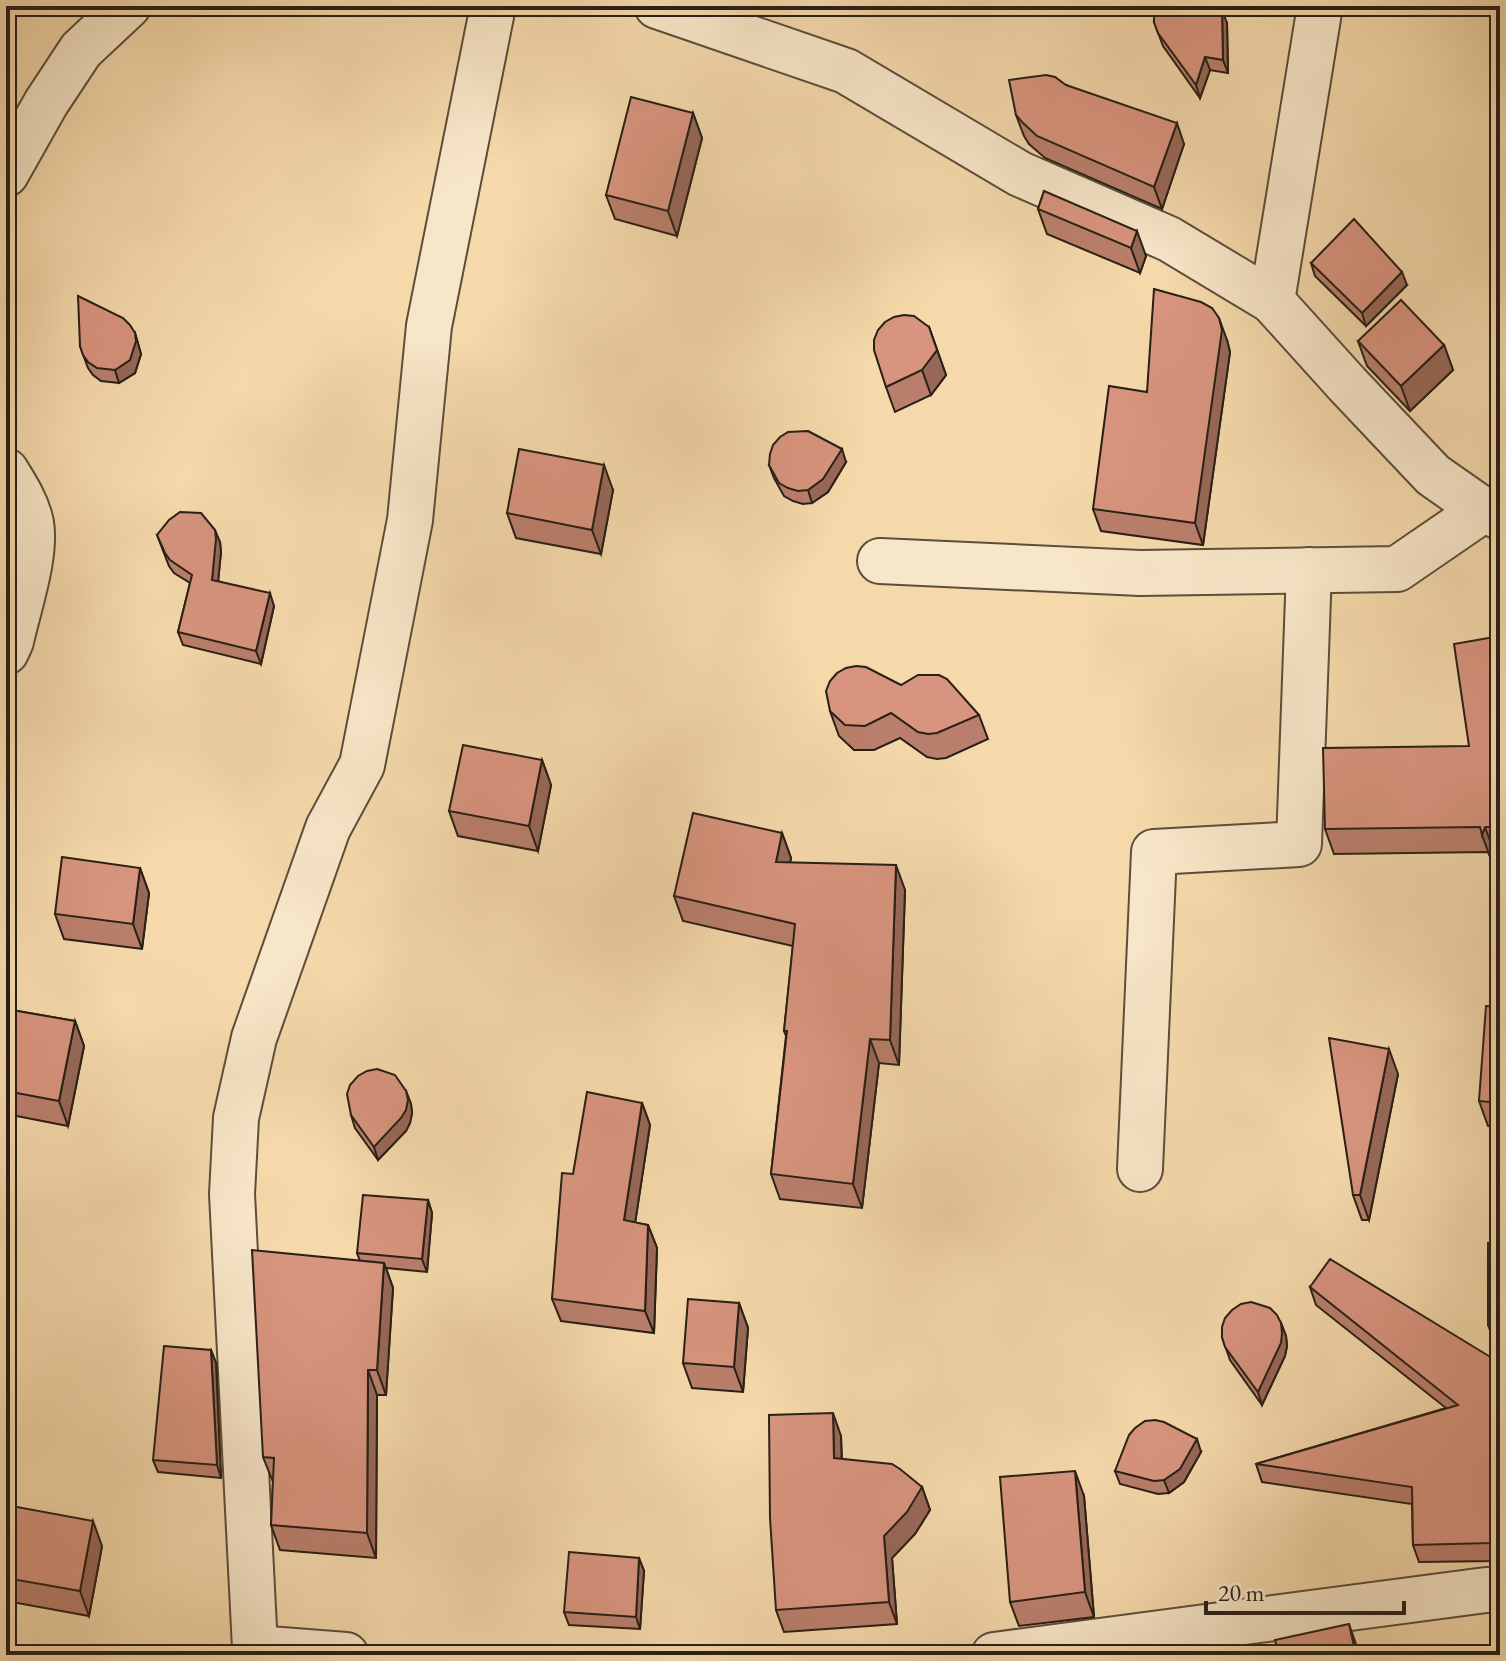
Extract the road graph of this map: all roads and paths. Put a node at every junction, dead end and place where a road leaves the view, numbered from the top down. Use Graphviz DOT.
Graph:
graph roads {
  1 [pos="128,6"];
  2 [pos="493,6"];
  3 [pos="657,6"];
  4 [pos="1320,6"];
  5 [pos="6,174"];
  6 [pos="1272,301"];
  7 [pos="6,471"];
  8 [pos="1492,514"];
  9 [pos="880,561"];
  10 [pos="1309,570"];
  11 [pos="6,652"];
  12 [pos="1140,1169"];
  13 [pos="1500,1590"];
  14 [pos="346,1655"];
  15 [pos="994,1655"];
  1 -- 5 [label="street"];
  2 -- 14 [label="street"];
  3 -- 6 [label="street"];
  4 -- 6 [label="street"];
  6 -- 8 [label="street"];
  7 -- 11 [label="street"];
  8 -- 10 [label="street"];
  9 -- 10 [label="street"];
  10 -- 12 [label="street"];
  13 -- 15 [label="street"];
}
